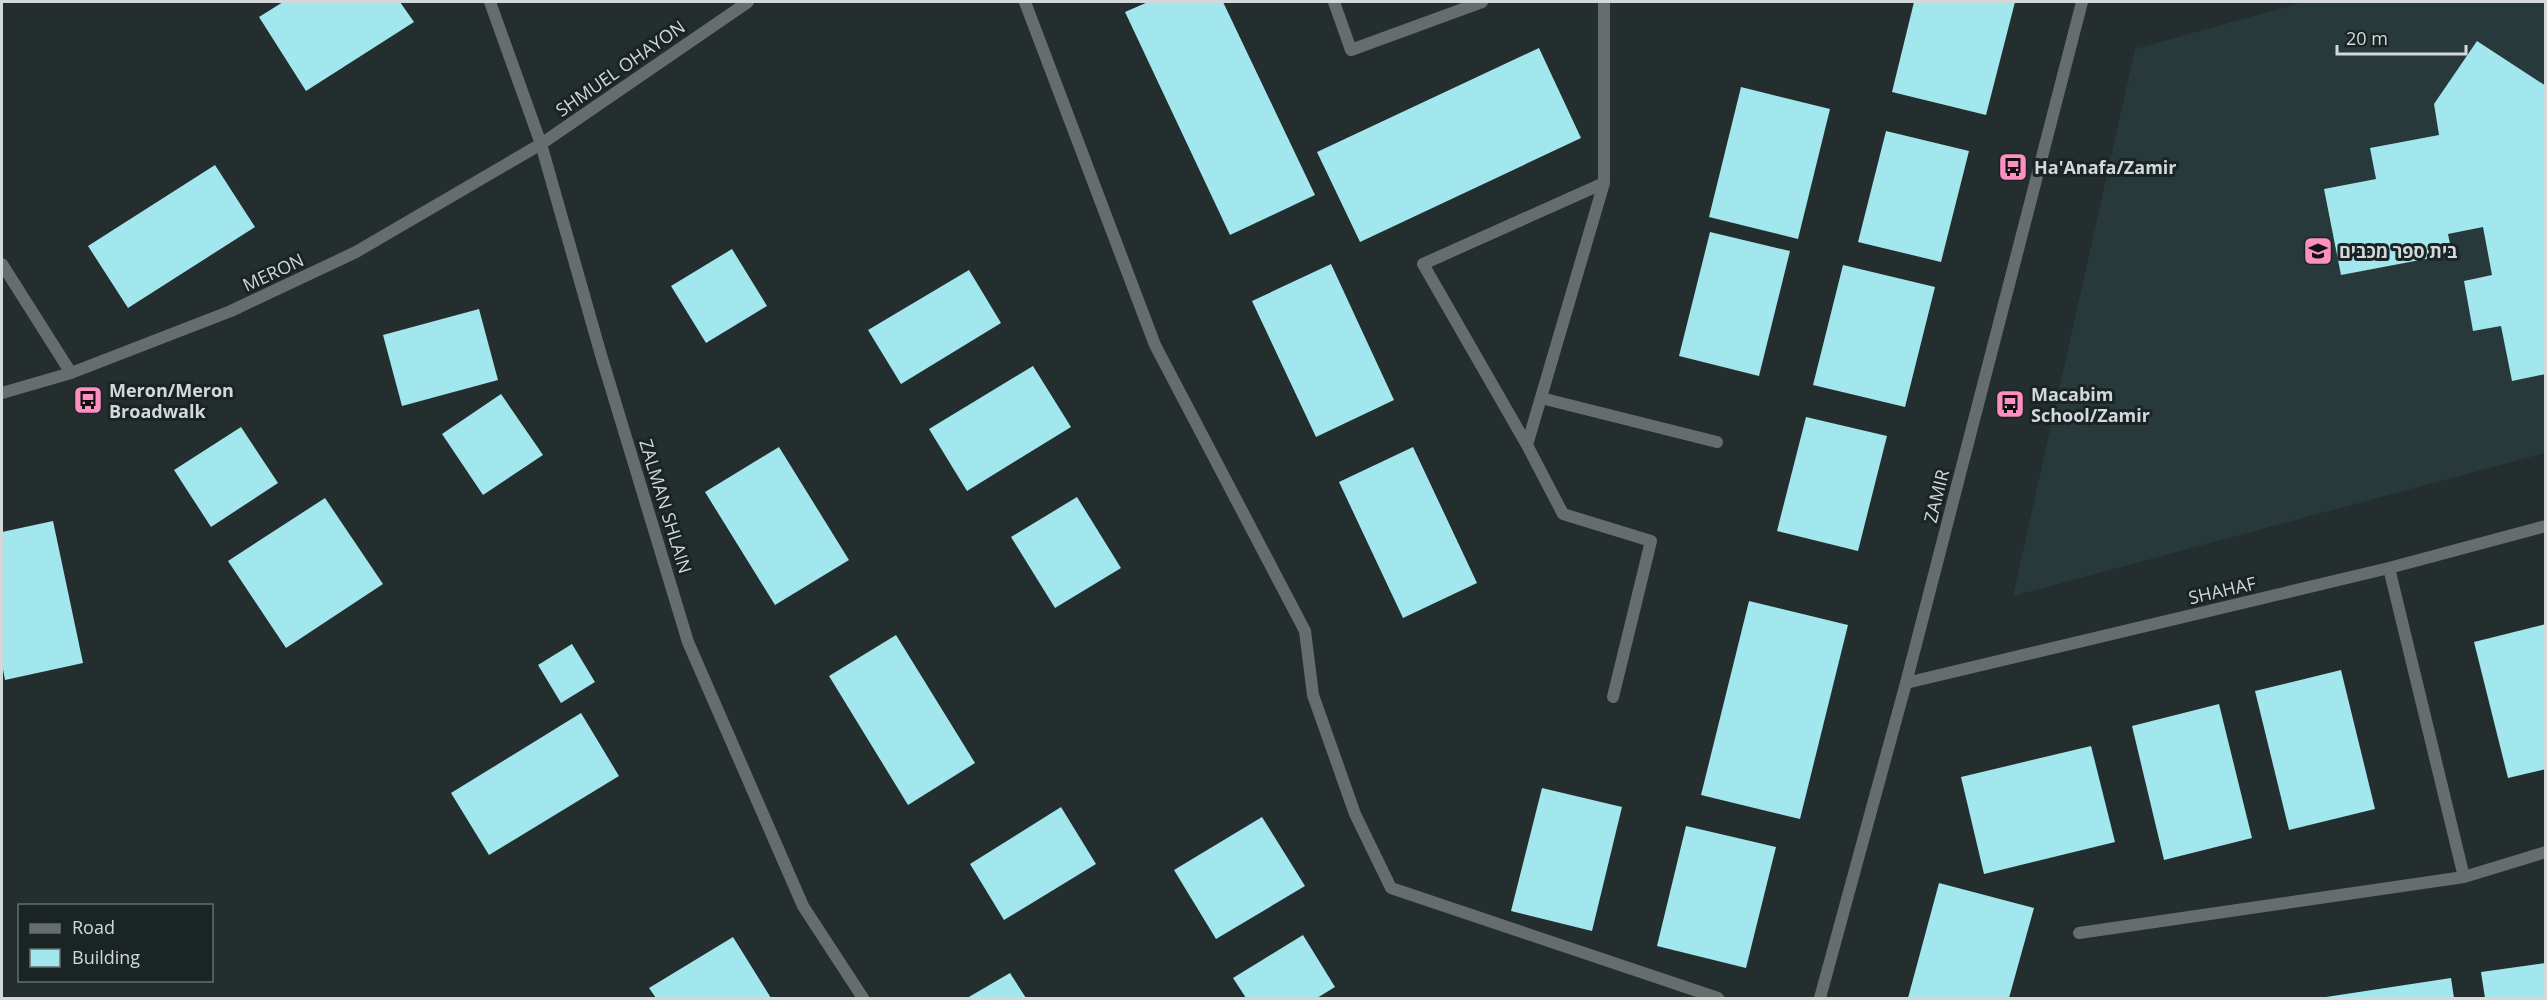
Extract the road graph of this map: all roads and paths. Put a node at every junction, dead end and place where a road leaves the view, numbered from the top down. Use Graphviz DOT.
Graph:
graph roads {
  1 [pos="490,2"];
  2 [pos="748,2"];
  3 [pos="1025,2"];
  4 [pos="1334,2"];
  5 [pos="1482,2"];
  6 [pos="1604,2"];
  7 [pos="2082,2"];
  8 [pos="541,144"];
  9 [pos="1604,183"];
  10 [pos="2,264"];
  11 [pos="71,373"];
  12 [pos="2,393"];
  13 [pos="1541,398"];
  14 [pos="1717,442"];
  15 [pos="1527,446"];
  16 [pos="2546,526"];
  17 [pos="2389,568"];
  18 [pos="1906,683"];
  19 [pos="1613,697"];
  20 [pos="2546,852"];
  21 [pos="2464,877"];
  22 [pos="2079,933"];
  23 [pos="863,999"];
  24 [pos="1718,999"];
  25 [pos="1821,999"];
  1 -- 8 [label="street, ZALMAN SHLAIN"];
  2 -- 8 [label="street, SHMUEL OHAYON"];
  3 -- 24 [label="street"];
  4 -- 5 [label="street"];
  6 -- 9 [label="street"];
  7 -- 18 [label="street, ZAMIR"];
  8 -- 11 [label="street, MERON"];
  8 -- 23 [label="street, ZALMAN SHLAIN"];
  9 -- 13 [label="street"];
  9 -- 15 [label="street"];
  10 -- 11 [label="street"];
  11 -- 12 [label="street, MERON"];
  13 -- 14 [label="street"];
  13 -- 15 [label="street"];
  15 -- 19 [label="street"];
  16 -- 17 [label="street, SHAHAF"];
  17 -- 18 [label="street, SHAHAF"];
  17 -- 21 [label="street"];
  18 -- 25 [label="street, ZAMIR"];
  20 -- 21 [label="street"];
  21 -- 22 [label="street"];
}
